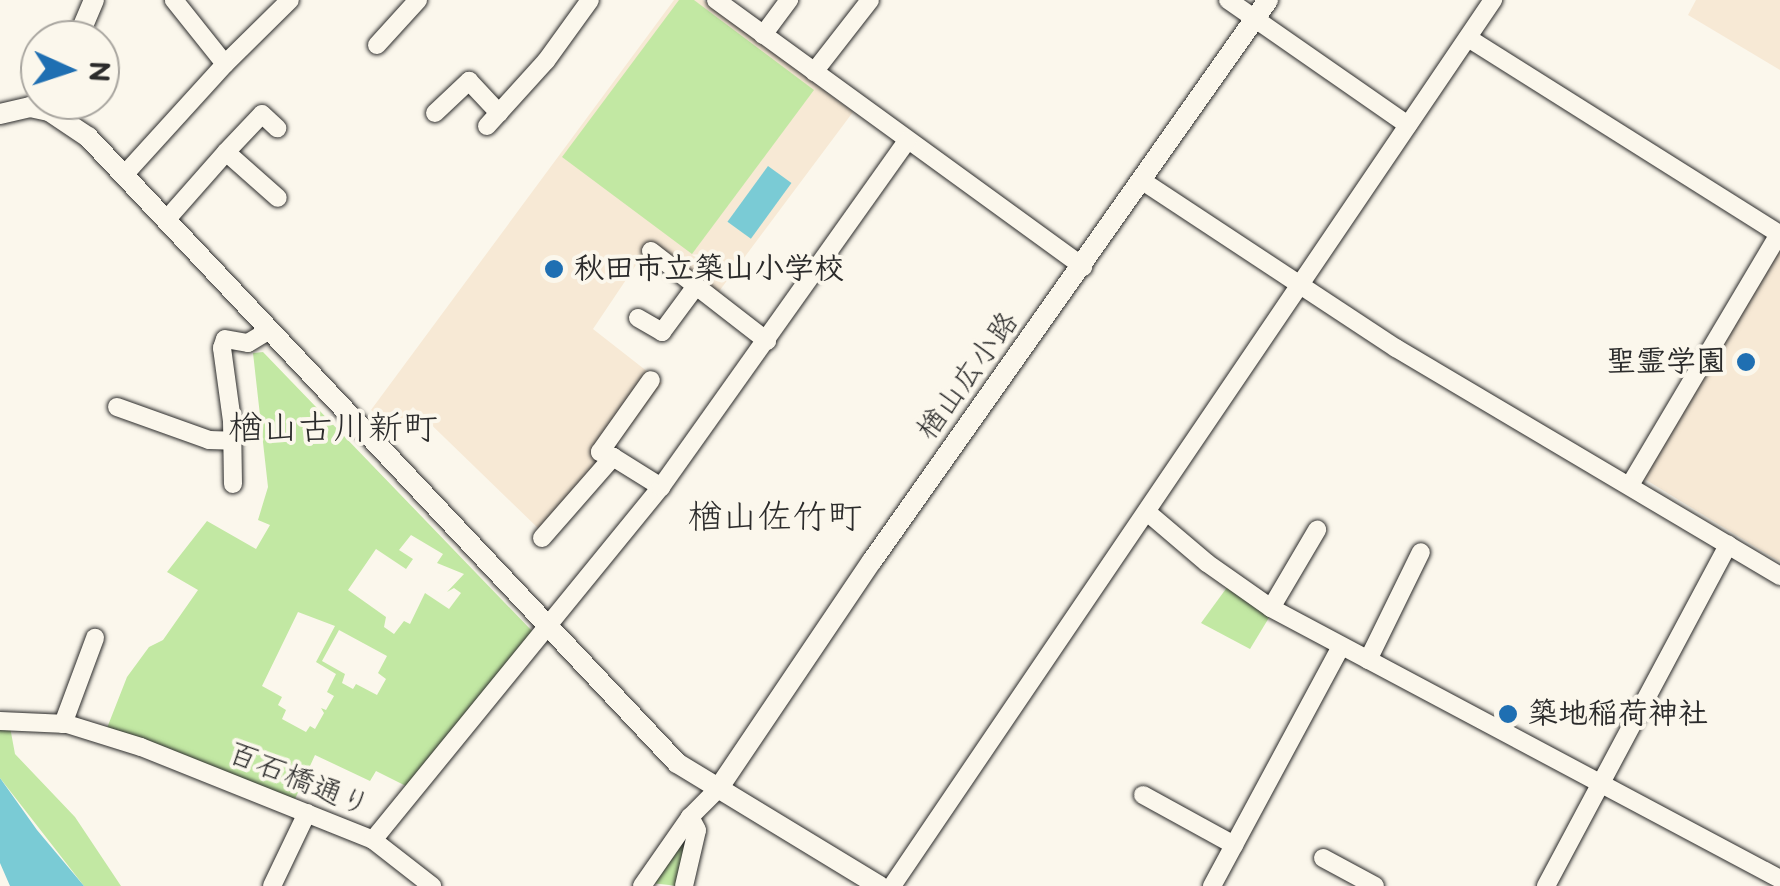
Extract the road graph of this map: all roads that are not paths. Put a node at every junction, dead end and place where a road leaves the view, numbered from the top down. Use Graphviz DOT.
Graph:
graph roads {
  1 [pos="174,0"];
  2 [pos="290,0"];
  3 [pos="418,0"];
  4 [pos="590,0"];
  5 [pos="716,0"];
  6 [pos="790,0"];
  7 [pos="870,0"];
  8 [pos="1228,0"];
  9 [pos="1268,0"];
  10 [pos="1494,0"];
  11 [pos="1256,19"];
  12 [pos="764,35"];
  13 [pos="1468,38"];
  14 [pos="377,46"];
  15 [pos="225,64"];
  16 [pos="814,72"];
  17 [pos="435,113"];
  18 [pos="68,120"];
  19 [pos="1408,125"];
  20 [pos="278,128"];
  21 [pos="908,141"];
  22 [pos="226,152"];
  23 [pos="126,174"];
  24 [pos="1144,182"];
  25 [pos="278,198"];
  26 [pos="167,219"];
  27 [pos="651,251"];
  28 [pos="1083,267"];
  29 [pos="1301,283"];
  30 [pos="696,286"];
  31 [pos="638,318"];
  32 [pos="270,330"];
  33 [pos="767,341"];
  34 [pos="651,380"];
  35 [pos="118,407"];
  36 [pos="233,442"];
  37 [pos="614,458"];
  38 [pos="232,484"];
  39 [pos="1630,484"];
  40 [pos="661,487"];
  41 [pos="1147,512"];
  42 [pos="1317,530"];
  43 [pos="542,538"];
  44 [pos="1728,544"];
  45 [pos="1421,552"];
  46 [pos="1780,576"];
  47 [pos="1271,608"];
  48 [pos="547,630"];
  49 [pos="95,638"];
  50 [pos="1341,646"];
  51 [pos="1368,660"];
  52 [pos="0,721"];
  53 [pos="63,724"];
  54 [pos="1599,781"];
  55 [pos="718,789"];
  56 [pos="1142,794"];
  57 [pos="307,813"];
  58 [pos="690,817"];
  59 [pos="373,840"];
  60 [pos="1234,845"];
  61 [pos="1323,858"];
  62 [pos="1780,878"];
  63 [pos="272,886"];
  64 [pos="432,886"];
  65 [pos="642,886"];
  66 [pos="684,886"];
  67 [pos="879,886"];
  68 [pos="892,886"];
  69 [pos="1212,886"];
  70 [pos="1375,886"];
  71 [pos="1546,886"];
  1 -- 15 [label="street"];
  2 -- 15 [label="street"];
  3 -- 14 [label="street"];
  4 -- 17 [label="street"];
  5 -- 12 [label="street"];
  6 -- 12 [label="street"];
  7 -- 16 [label="street"];
  8 -- 11 [label="street"];
  9 -- 11 [label="street, 楢山広小路"];
  10 -- 13 [label="street"];
  11 -- 19 [label="street"];
  11 -- 24 [label="street, 楢山広小路"];
  12 -- 16 [label="street"];
  13 -- 19 [label="street"];
  13 -- 39 [label="street"];
  15 -- 23 [label="street"];
  16 -- 21 [label="street"];
  18 -- 23 [label="street"];
  19 -- 29 [label="street"];
  20 -- 22 [label="street"];
  21 -- 28 [label="street"];
  21 -- 33 [label="street, 百石橋通り"];
  22 -- 25 [label="street"];
  22 -- 26 [label="street"];
  23 -- 26 [label="street"];
  24 -- 28 [label="street, 楢山広小路"];
  24 -- 29 [label="street"];
  26 -- 32 [label="street"];
  27 -- 30 [label="street"];
  28 -- 55 [label="street, 楢山広小路"];
  29 -- 39 [label="street"];
  29 -- 41 [label="street"];
  30 -- 31 [label="street"];
  30 -- 33 [label="street"];
  32 -- 36 [label="street"];
  32 -- 48 [label="street"];
  33 -- 40 [label="street, 百石橋通り"];
  34 -- 37 [label="street"];
  35 -- 36 [label="street"];
  36 -- 38 [label="street"];
  37 -- 40 [label="street"];
  37 -- 43 [label="street"];
  39 -- 44 [label="street"];
  40 -- 48 [label="street, 百石橋通り"];
  41 -- 47 [label="street"];
  41 -- 68 [label="street"];
  42 -- 47 [label="street"];
  44 -- 46 [label="street"];
  44 -- 54 [label="street"];
  45 -- 51 [label="street"];
  47 -- 50 [label="street"];
  48 -- 55 [label="street"];
  48 -- 59 [label="street, 百石橋通り"];
  49 -- 53 [label="street"];
  50 -- 51 [label="street"];
  50 -- 60 [label="street"];
  51 -- 54 [label="street"];
  52 -- 53 [label="street, 百石橋通り"];
  53 -- 57 [label="street, 百石橋通り"];
  54 -- 62 [label="street"];
  54 -- 71 [label="street"];
  55 -- 58 [label="street"];
  55 -- 67 [label="street"];
  56 -- 60 [label="street"];
  57 -- 59 [label="street, 百石橋通り"];
  57 -- 63 [label="street"];
  58 -- 65 [label="street"];
  58 -- 66 [label="street"];
  59 -- 64 [label="street"];
  60 -- 69 [label="street"];
  61 -- 70 [label="street"];
}
